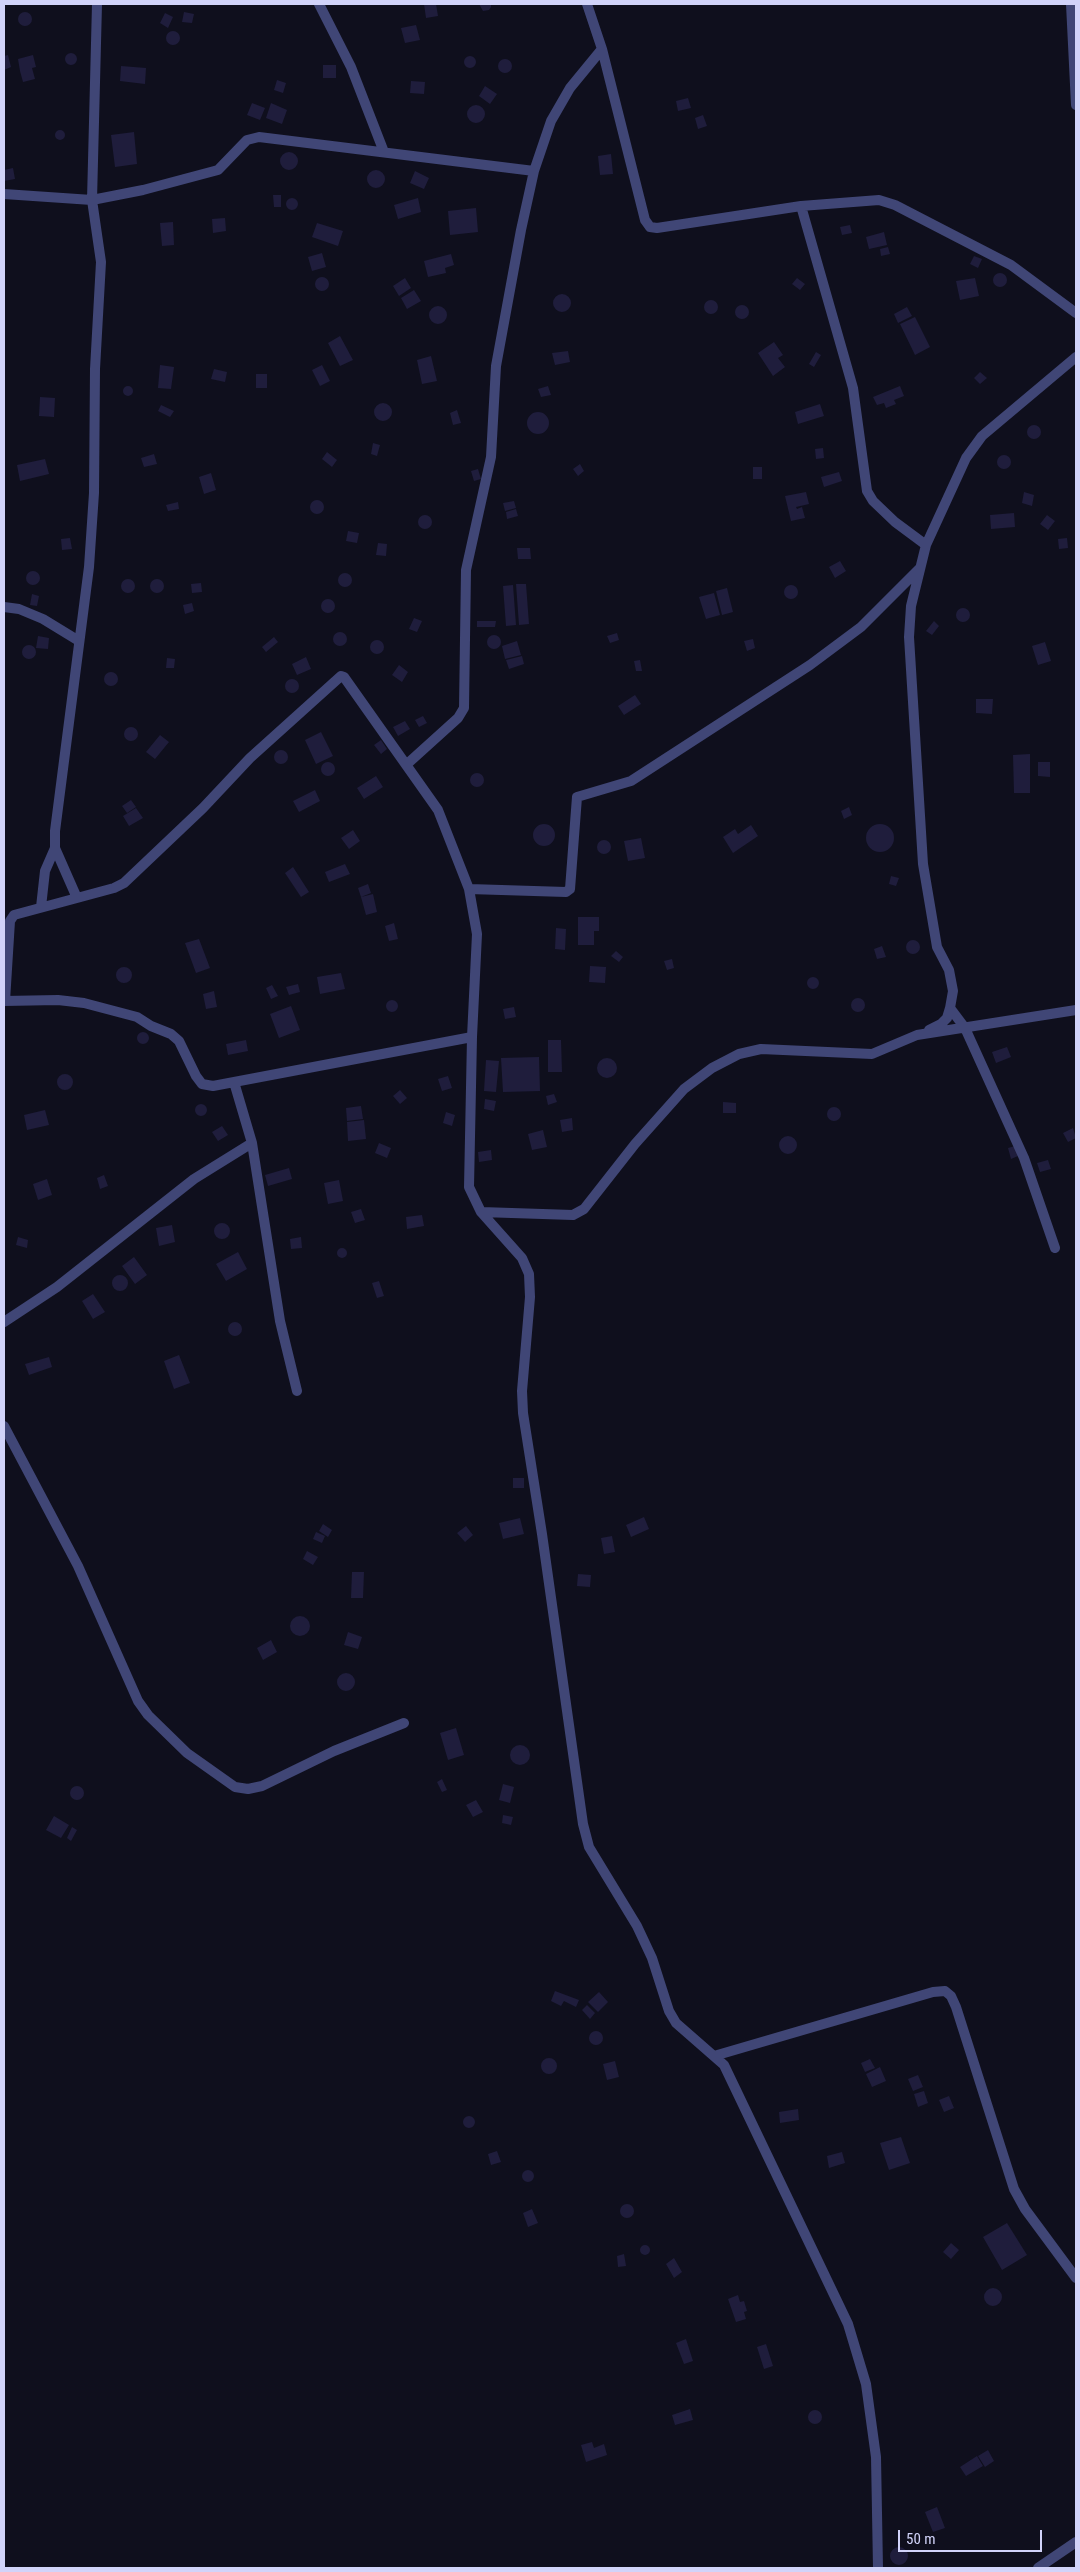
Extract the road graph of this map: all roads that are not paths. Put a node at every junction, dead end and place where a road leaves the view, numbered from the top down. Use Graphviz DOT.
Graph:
graph roads {
  1 [pos="96,4"];
  2 [pos="319,4"];
  3 [pos="587,4"];
  4 [pos="1071,4"];
  5 [pos="602,48"];
  6 [pos="1076,105"];
  7 [pos="384,152"];
  8 [pos="534,171"];
  9 [pos="4,194"];
  10 [pos="92,200"];
  11 [pos="801,206"];
  12 [pos="1076,313"];
  13 [pos="1076,357"];
  14 [pos="926,545"];
  15 [pos="920,568"];
  16 [pos="4,607"];
  17 [pos="79,642"];
  18 [pos="406,765"];
  19 [pos="55,848"];
  20 [pos="469,889"];
  21 [pos="77,898"];
  22 [pos="41,907"];
  23 [pos="4,1001"];
  24 [pos="950,1008"];
  25 [pos="1076,1010"];
  26 [pos="965,1028"];
  27 [pos="917,1035"];
  28 [pos="472,1037"];
  29 [pos="234,1082"];
  30 [pos="252,1143"];
  31 [pos="481,1212"];
  32 [pos="1055,1248"];
  33 [pos="4,1322"];
  34 [pos="297,1391"];
  35 [pos="4,1426"];
  36 [pos="404,1723"];
  37 [pos="714,2056"];
  38 [pos="1076,2278"];
  39 [pos="1076,2542"];
  40 [pos="878,2568"];
  41 [pos="1038,2568"];
  1 -- 10 [label="street"];
  2 -- 7 [label="street"];
  3 -- 5 [label="street"];
  4 -- 6 [label="street"];
  5 -- 8 [label="street"];
  5 -- 11 [label="street"];
  7 -- 8 [label="street"];
  7 -- 10 [label="street"];
  8 -- 18 [label="street"];
  9 -- 10 [label="street"];
  10 -- 17 [label="street"];
  11 -- 12 [label="street"];
  11 -- 14 [label="street"];
  13 -- 14 [label="street"];
  14 -- 15 [label="street"];
  15 -- 20 [label="street"];
  15 -- 24 [label="street"];
  16 -- 17 [label="street"];
  17 -- 19 [label="street"];
  18 -- 20 [label="street"];
  18 -- 21 [label="street"];
  19 -- 21 [label="street"];
  19 -- 22 [label="street"];
  20 -- 28 [label="street"];
  21 -- 22 [label="street"];
  22 -- 23 [label="street"];
  23 -- 29 [label="street"];
  24 -- 26 [label="street"];
  24 -- 27 [label="street"];
  25 -- 26 [label="street"];
  26 -- 27 [label="street"];
  26 -- 32 [label="street"];
  27 -- 31 [label="street"];
  28 -- 29 [label="street"];
  28 -- 31 [label="street"];
  29 -- 30 [label="street"];
  30 -- 33 [label="street"];
  30 -- 34 [label="street"];
  31 -- 37 [label="street"];
  35 -- 36 [label="street"];
  37 -- 38 [label="street"];
  37 -- 40 [label="street"];
  39 -- 41 [label="street"];
}
